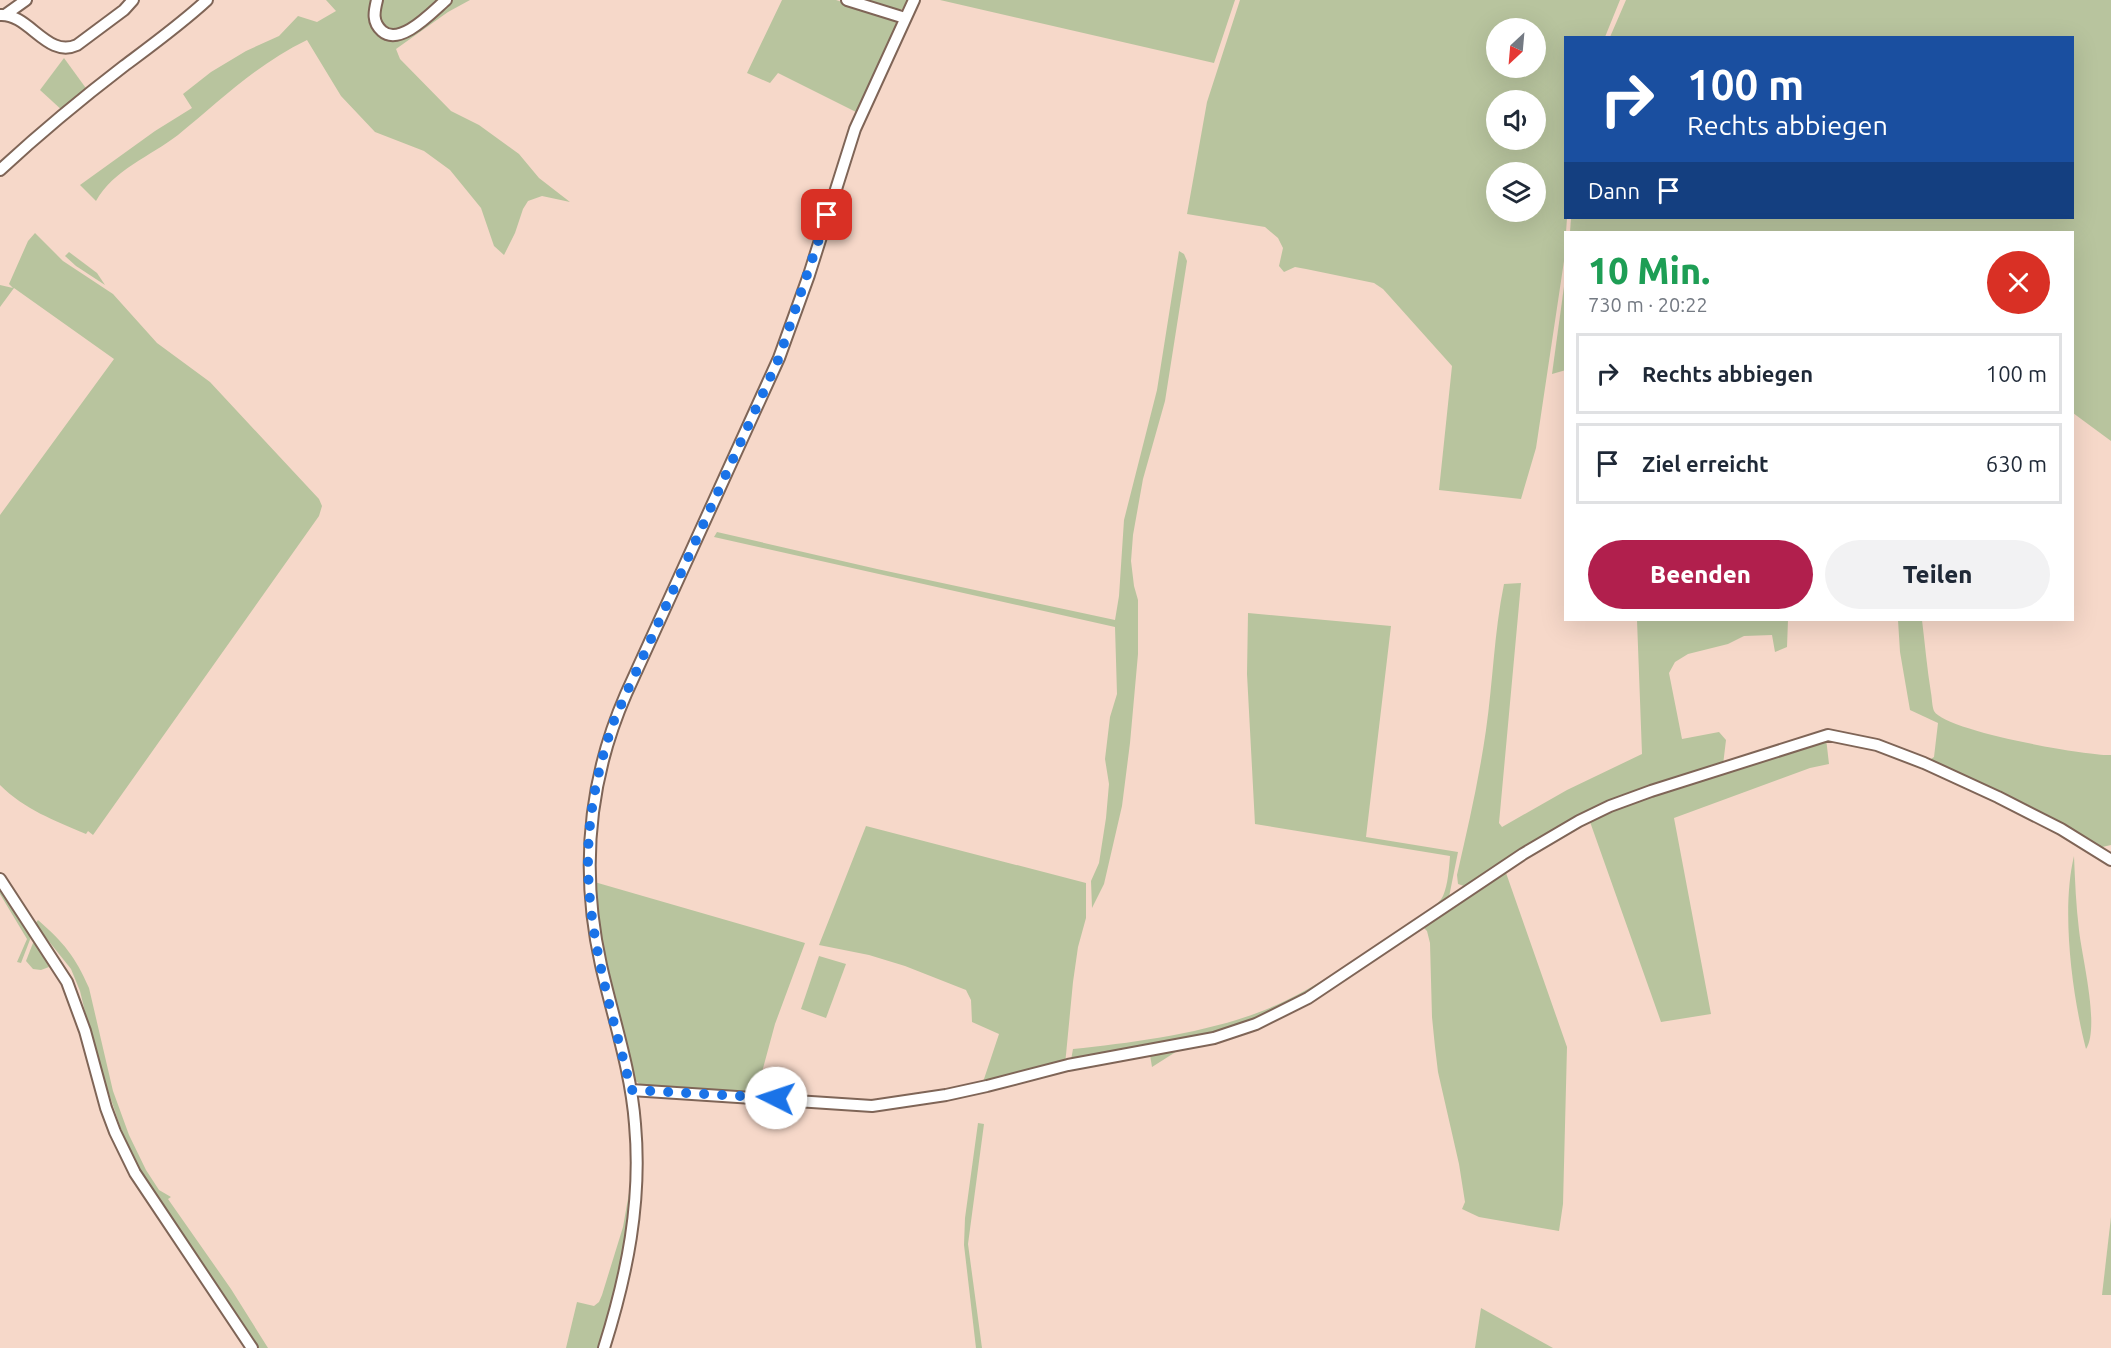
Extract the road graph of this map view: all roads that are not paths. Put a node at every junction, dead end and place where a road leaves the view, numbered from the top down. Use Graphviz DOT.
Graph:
graph roads {
  1 [pos="26,0"];
  2 [pos="133,0"];
  3 [pos="207,0"];
  4 [pos="377,0"];
  5 [pos="446,0"];
  6 [pos="847,0"];
  7 [pos="914,0"];
  8 [pos="2,15"];
  9 [pos="905,18"];
  10 [pos="0,170"];
  11 [pos="2111,860"];
  12 [pos="0,879"];
  13 [pos="631,1090"];
  14 [pos="252,1348"];
  15 [pos="604,1348"];
  1 -- 8 [label="street"];
  2 -- 8 [label="street"];
  3 -- 10 [label="street"];
  4 -- 5 [label="street"];
  6 -- 9 [label="street"];
  7 -- 9 [label="street"];
  9 -- 13 [label="street"];
  11 -- 13 [label="street"];
  12 -- 14 [label="street"];
  13 -- 15 [label="street"];
}
